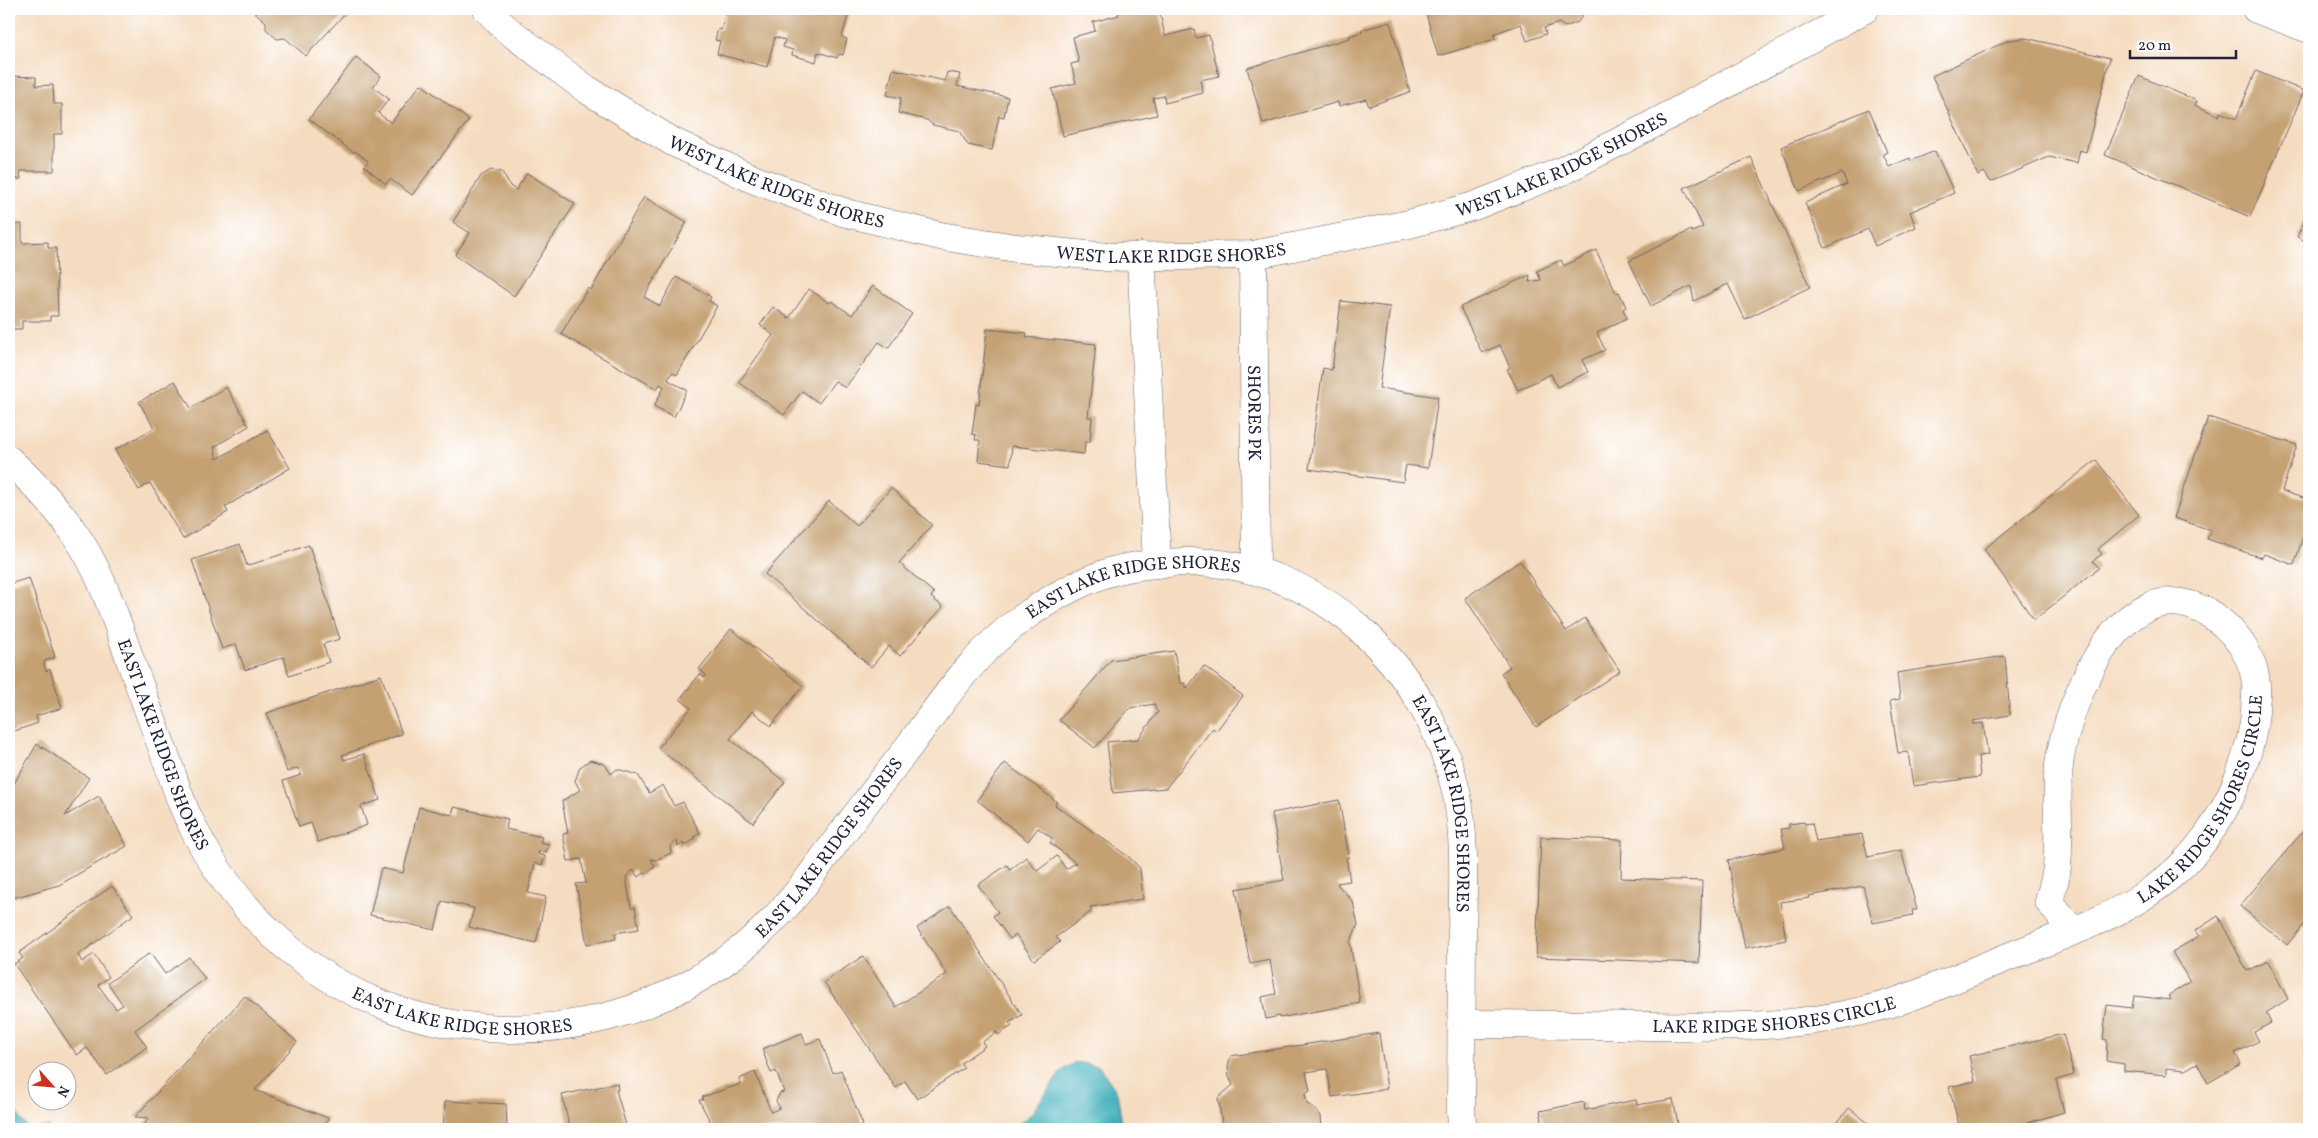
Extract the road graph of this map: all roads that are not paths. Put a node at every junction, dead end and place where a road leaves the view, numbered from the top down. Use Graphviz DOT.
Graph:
graph roads {
  1 [pos="486,9"];
  2 [pos="1865,9"];
  3 [pos="2256,9"];
  4 [pos="2309,29"];
  5 [pos="1253,255"];
  6 [pos="1141,256"];
  7 [pos="9,460"];
  8 [pos="1157,563"];
  9 [pos="1256,570"];
  10 [pos="2072,931"];
  11 [pos="1461,1024"];
  12 [pos="1463,1129"];
  1 -- 6 [label="street, WEST LAKE RIDGE SHORES"];
  2 -- 5 [label="street, WEST LAKE RIDGE SHORES"];
  3 -- 4 [label="street"];
  5 -- 6 [label="street, WEST LAKE RIDGE SHORES"];
  5 -- 9 [label="street, SHORES PK"];
  6 -- 8 [label="street"];
  7 -- 8 [label="street, EAST LAKE RIDGE SHORES"];
  8 -- 9 [label="street, EAST LAKE RIDGE SHORES"];
  9 -- 11 [label="street, EAST LAKE RIDGE SHORES"];
  10 -- 10 [label="street, LAKE RIDGE SHORES CIRCLE"];
  10 -- 11 [label="street, LAKE RIDGE SHORES CIRCLE"];
  11 -- 12 [label="street, EAST LAKE RIDGE SHORES"];
}
